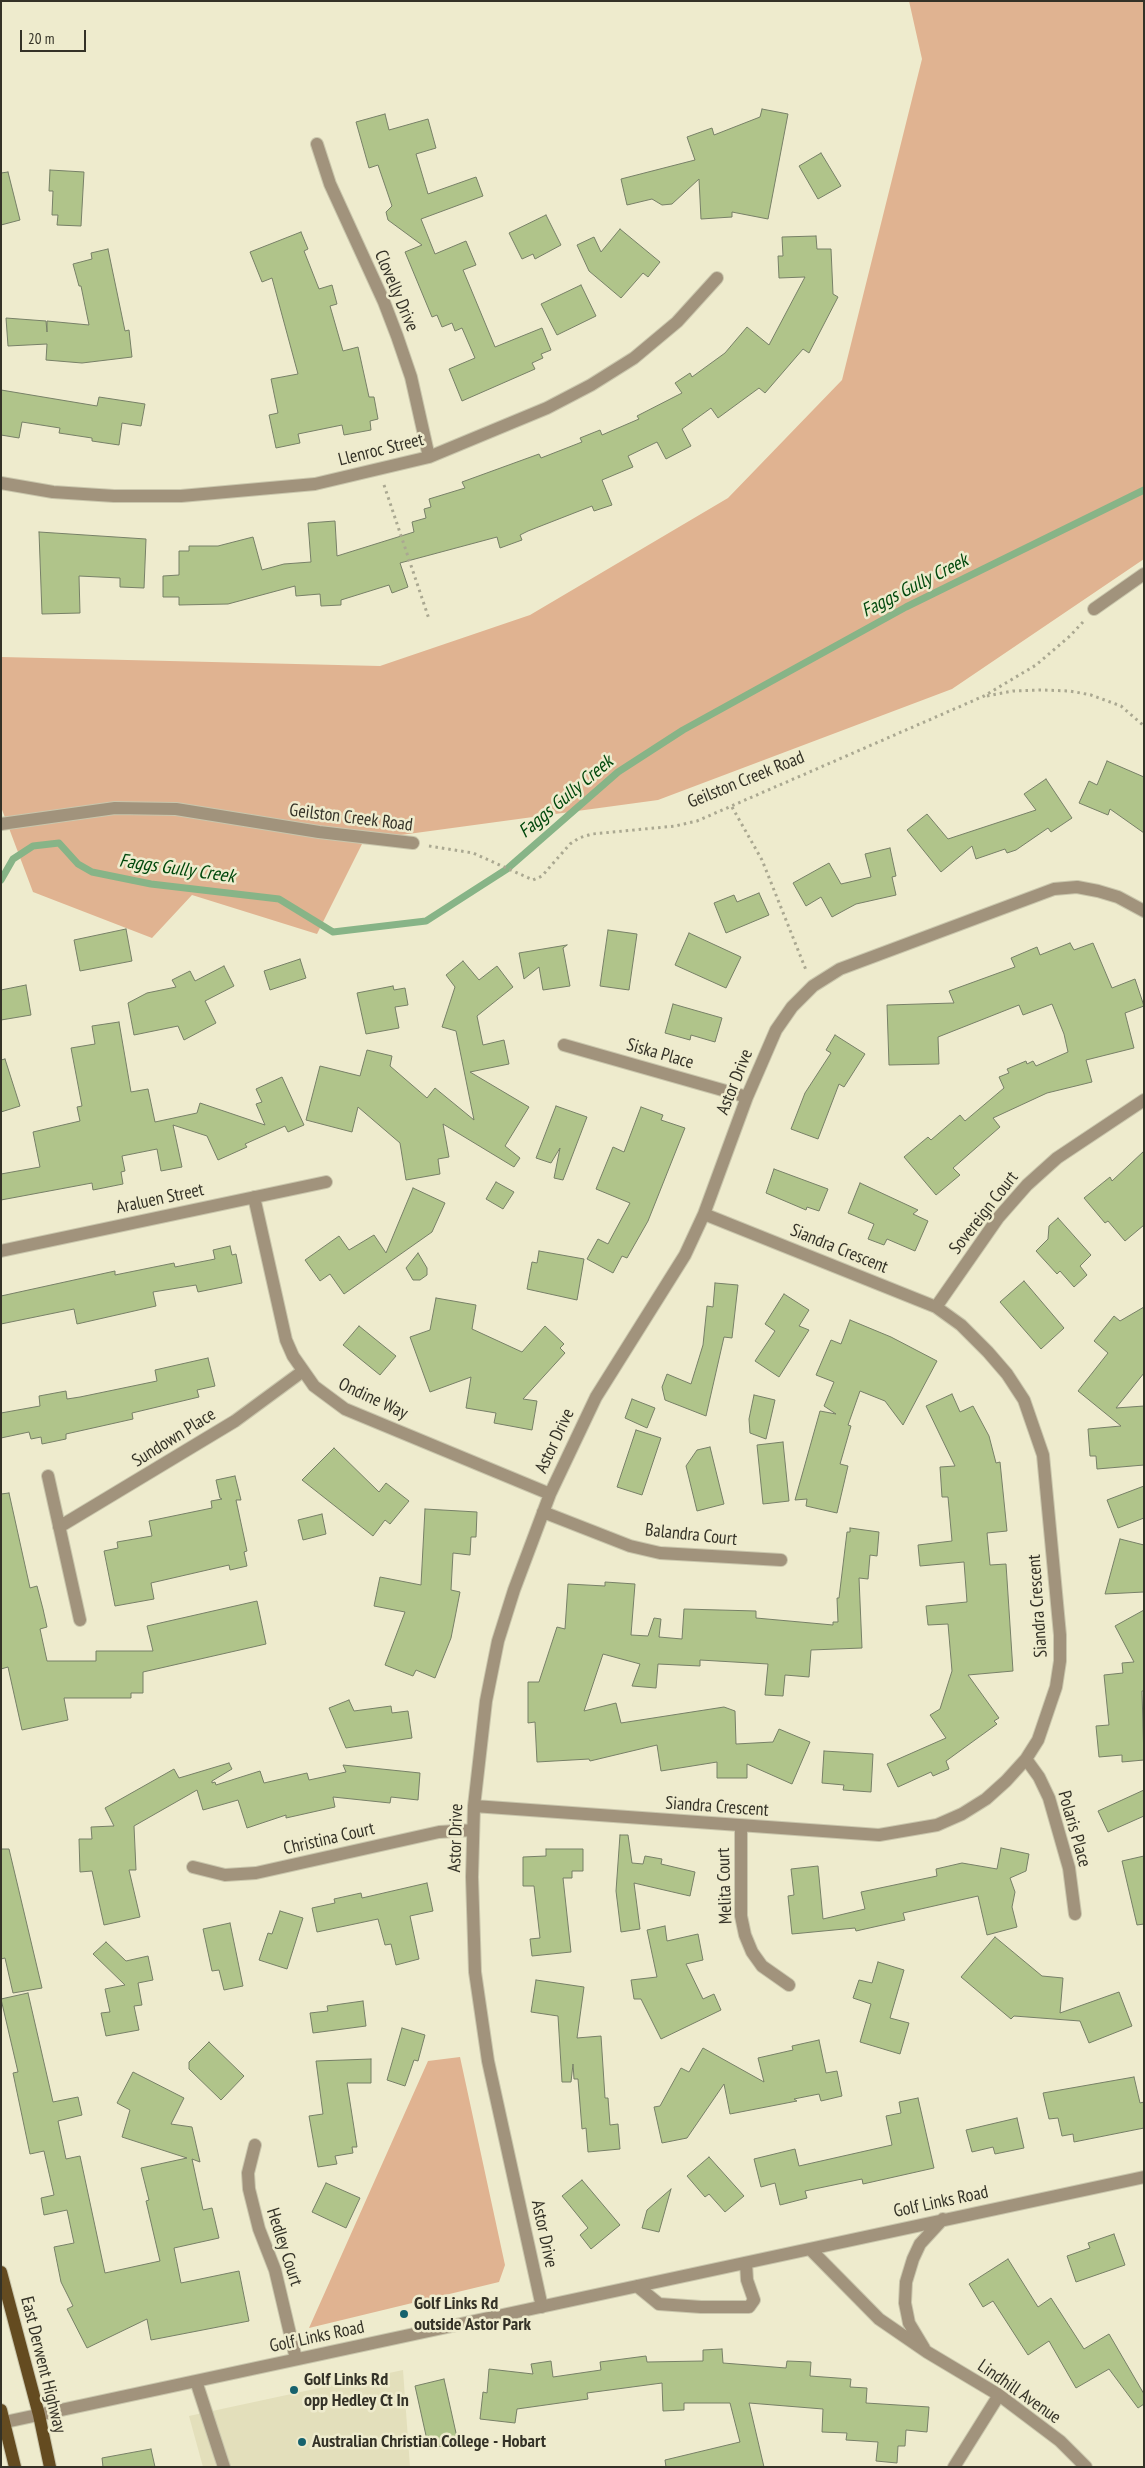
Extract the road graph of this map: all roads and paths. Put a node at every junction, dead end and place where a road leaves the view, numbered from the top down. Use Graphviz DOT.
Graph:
graph roads {
  1 [pos="317,144"];
  2 [pos="716,278"];
  3 [pos="429,457"];
  4 [pos="379,470"];
  5 [pos="1,483"];
  6 [pos="1144,574"];
  7 [pos="1094,609"];
  8 [pos="429,619"];
  9 [pos="984,696"];
  10 [pos="1144,726"];
  11 [pos="732,807"];
  12 [pos="1,824"];
  13 [pos="413,843"];
  14 [pos="1144,912"];
  15 [pos="813,986"];
  16 [pos="564,1045"];
  17 [pos="747,1097"];
  18 [pos="1144,1100"];
  19 [pos="326,1182"];
  20 [pos="254,1197"];
  21 [pos="704,1214"];
  22 [pos="1,1251"];
  23 [pos="936,1307"];
  24 [pos="303,1371"];
  25 [pos="48,1476"];
  26 [pos="550,1494"];
  27 [pos="543,1512"];
  28 [pos="59,1527"];
  29 [pos="781,1560"];
  30 [pos="80,1620"];
  31 [pos="1026,1759"];
  32 [pos="474,1806"];
  33 [pos="741,1826"];
  34 [pos="472,1830"];
  35 [pos="193,1867"];
  36 [pos="1075,1914"];
  37 [pos="789,1986"];
  38 [pos="255,2146"];
  39 [pos="1144,2176"];
  40 [pos="943,2219"];
  41 [pos="810,2249"];
  42 [pos="746,2262"];
  43 [pos="1,2272"];
  44 [pos="637,2286"];
  45 [pos="542,2307"];
  46 [pos="927,2352"];
  47 [pos="296,2360"];
  48 [pos="196,2381"];
  49 [pos="998,2395"];
  50 [pos="39,2415"];
  51 [pos="2,2418"];
  52 [pos="14,2467"];
  53 [pos="50,2467"];
  54 [pos="224,2467"];
  55 [pos="954,2467"];
  56 [pos="1086,2467"];
  1 -- 3 [label="street, Clovelly Drive"];
  2 -- 3 [label="street, Llenroc Street"];
  3 -- 4 [label="street, Llenroc Street"];
  4 -- 5 [label="street, Llenroc Street"];
  4 -- 8 [label="path"];
  6 -- 7 [label="street"];
  7 -- 9 [label="path, Geilston Creek Road"];
  9 -- 10 [label="path"];
  9 -- 11 [label="path, Geilston Creek Road"];
  11 -- 13 [label="path, Geilston Creek Road"];
  11 -- 15 [label="path"];
  12 -- 13 [label="street, Geilston Creek Road"];
  14 -- 15 [label="street, Astor Drive"];
  15 -- 17 [label="street, Astor Drive"];
  16 -- 17 [label="street, Siska Place"];
  17 -- 21 [label="street, Astor Drive"];
  18 -- 23 [label="street, Sovereign Court"];
  19 -- 20 [label="street, Araluen Street"];
  20 -- 22 [label="street, Araluen Street"];
  20 -- 24 [label="street, Ondine Way"];
  21 -- 23 [label="street, Siandra Crescent"];
  21 -- 26 [label="street, Astor Drive"];
  23 -- 31 [label="street, Siandra Crescent"];
  24 -- 26 [label="street, Ondine Way"];
  24 -- 28 [label="street, Sundown Place"];
  25 -- 28 [label="street"];
  26 -- 27 [label="street, Astor Drive"];
  27 -- 29 [label="street, Balandra Court"];
  27 -- 32 [label="street, Astor Drive"];
  28 -- 30 [label="street"];
  31 -- 33 [label="street, Siandra Crescent"];
  31 -- 36 [label="street, Polaris Place"];
  32 -- 33 [label="street, Siandra Crescent"];
  32 -- 34 [label="street, Astor Drive"];
  33 -- 37 [label="street, Melita Court"];
  34 -- 35 [label="street, Christina Court"];
  34 -- 45 [label="street, Astor Drive"];
  38 -- 47 [label="street, Hedley Court"];
  39 -- 40 [label="street, Golf Links Road"];
  40 -- 41 [label="street, Golf Links Road"];
  40 -- 46 [label="street, Lindhill Avenue"];
  41 -- 42 [label="street, Golf Links Road"];
  41 -- 46 [label="street, Lindhill Avenue"];
  42 -- 44 [label="street, Golf Links Road"];
  42 -- 44 [label="street"];
  43 -- 50 [label="main road, East Derwent Highway"];
  44 -- 45 [label="street, Golf Links Road"];
  45 -- 47 [label="street, Golf Links Road"];
  46 -- 49 [label="street, Lindhill Avenue"];
  47 -- 48 [label="street, Golf Links Road"];
  48 -- 50 [label="street, Golf Links Road"];
  48 -- 54 [label="street"];
  49 -- 55 [label="street"];
  49 -- 56 [label="street, Lindhill Avenue"];
  50 -- 51 [label="street, Golf Links Road"];
  50 -- 53 [label="main road, East Derwent Highway"];
  51 -- 52 [label="main road"];
}
